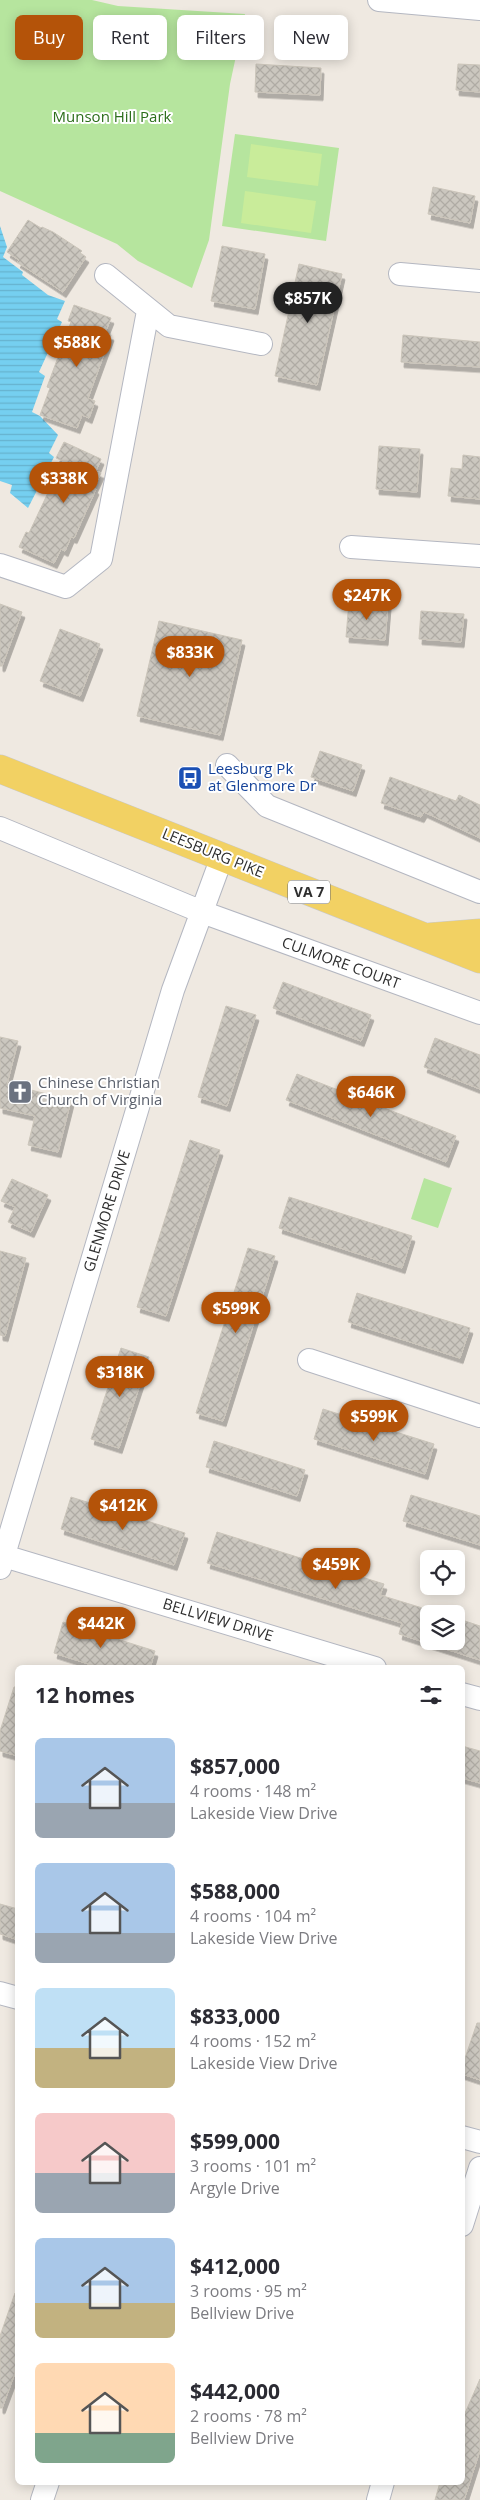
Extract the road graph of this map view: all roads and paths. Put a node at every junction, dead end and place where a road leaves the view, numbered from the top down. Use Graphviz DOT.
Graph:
graph roads {
  1 [pos="379,0"];
  2 [pos="480,9"];
  3 [pos="400,274"];
  4 [pos="106,276"];
  5 [pos="480,281"];
  6 [pos="148,311"];
  7 [pos="262,344"];
  8 [pos="351,547"];
  9 [pos="480,556"];
  10 [pos="0,565"];
  11 [pos="227,765"];
  12 [pos="0,769"];
  13 [pos="0,828"];
  14 [pos="222,857"];
  15 [pos="480,892"];
  16 [pos="202,912"];
  17 [pos="480,933"];
  18 [pos="426,937"];
  19 [pos="480,959"];
  20 [pos="480,1013"];
  21 [pos="309,1360"];
  22 [pos="480,1416"];
  23 [pos="2,1562"];
  24 [pos="363,1665"];
  25 [pos="465,1695"];
  26 [pos="480,1699"];
  27 [pos="0,1993"];
  28 [pos="15,1997"];
  29 [pos="465,2138"];
  30 [pos="480,2142"];
  31 [pos="480,2168"];
  32 [pos="465,2216"];
  33 [pos="47,2485"];
  34 [pos="382,2485"];
  35 [pos="42,2500"];
  36 [pos="378,2500"];
  1 -- 2 [label="street"];
  3 -- 5 [label="street"];
  4 -- 6 [label="street"];
  6 -- 7 [label="street"];
  6 -- 10 [label="street"];
  8 -- 9 [label="street"];
  11 -- 15 [label="street"];
  12 -- 14 [label="main road, LEESBURG PIKE / VA 7"];
  13 -- 16 [label="street, CULMORE COURT"];
  14 -- 16 [label="street, GLENMORE DRIVE"];
  14 -- 18 [label="main road, LEESBURG PIKE / VA 7"];
  16 -- 20 [label="street, CULMORE COURT"];
  16 -- 23 [label="street, GLENMORE DRIVE"];
  17 -- 18 [label="main road, LEESBURG PIKE / VA 7"];
  18 -- 19 [label="main road, LEESBURG PIKE / VA 7"];
  21 -- 22 [label="street"];
  23 -- 24 [label="street, BELLVIEW DRIVE"];
  25 -- 26 [label="street"];
  27 -- 28 [label="street"];
  29 -- 30 [label="street"];
  31 -- 32 [label="street"];
  33 -- 35 [label="street"];
  34 -- 36 [label="street"];
}
